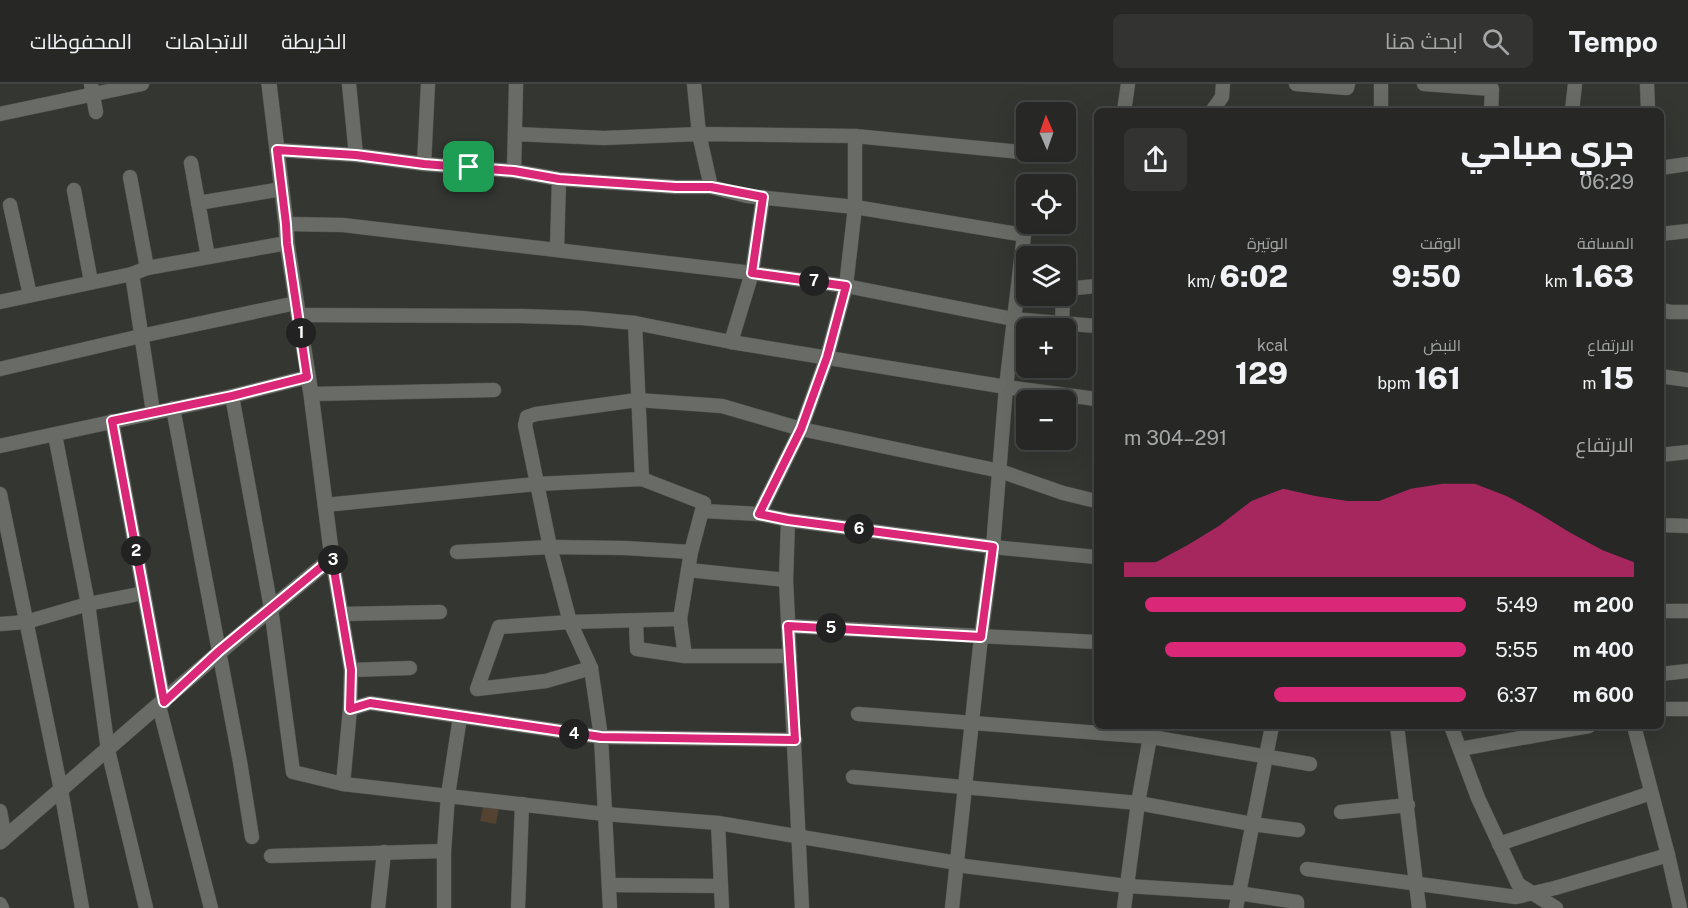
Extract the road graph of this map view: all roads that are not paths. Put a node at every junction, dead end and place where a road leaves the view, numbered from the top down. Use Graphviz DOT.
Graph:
graph roads {
  1 [pos="142,84"];
  2 [pos="269,84"];
  3 [pos="349,84"];
  4 [pos="428,84"];
  5 [pos="516,84"];
  6 [pos="694,84"];
  7 [pos="1128,84"];
  8 [pos="1223,84"];
  9 [pos="1296,84"];
  10 [pos="1347,84"];
  11 [pos="1381,84"];
  12 [pos="1424,84"];
  13 [pos="1575,84"];
  14 [pos="1647,84"];
  15 [pos="1492,87"];
  16 [pos="91,90"];
  17 [pos="1124,108"];
  18 [pos="1214,108"];
  19 [pos="1381,108"];
  20 [pos="1491,108"];
  21 [pos="1572,108"];
  22 [pos="1648,108"];
  23 [pos="96,112"];
  24 [pos="0,114"];
  25 [pos="515,134"];
  26 [pos="699,134"];
  27 [pos="855,136"];
  28 [pos="277,150"];
  29 [pos="1016,152"];
  30 [pos="356,155"];
  31 [pos="191,163"];
  32 [pos="424,164"];
  33 [pos="1688,164"];
  34 [pos="1664,167"];
  35 [pos="514,171"];
  36 [pos="130,177"];
  37 [pos="559,179"];
  38 [pos="711,187"];
  39 [pos="282,189"];
  40 [pos="74,190"];
  41 [pos="763,197"];
  42 [pos="198,203"];
  43 [pos="10,205"];
  44 [pos="855,207"];
  45 [pos="286,224"];
  46 [pos="1688,231"];
  47 [pos="1664,234"];
  48 [pos="287,243"];
  49 [pos="557,249"];
  50 [pos="208,257"];
  51 [pos="147,268"];
  52 [pos="752,273"];
  53 [pos="132,274"];
  54 [pos="92,282"];
  55 [pos="846,286"];
  56 [pos="1094,286"];
  57 [pos="1076,288"];
  58 [pos="30,295"];
  59 [pos="0,302"];
  60 [pos="297,309"];
  61 [pos="1664,311"];
  62 [pos="1688,312"];
  63 [pos="1013,319"];
  64 [pos="1016,319"];
  65 [pos="635,323"];
  66 [pos="1076,325"];
  67 [pos="1094,326"];
  68 [pos="141,336"];
  69 [pos="731,342"];
  70 [pos="827,357"];
  71 [pos="0,369"];
  72 [pos="307,377"];
  73 [pos="1664,377"];
  74 [pos="1688,380"];
  75 [pos="1006,387"];
  76 [pos="494,390"];
  77 [pos="311,394"];
  78 [pos="232,396"];
  79 [pos="1094,399"];
  80 [pos="637,400"];
  81 [pos="173,408"];
  82 [pos="153,412"];
  83 [pos="112,421"];
  84 [pos="801,429"];
  85 [pos="55,435"];
  86 [pos="0,446"];
  87 [pos="1688,452"];
  88 [pos="1664,455"];
  89 [pos="1000,471"];
  90 [pos="642,479"];
  91 [pos="536,484"];
  92 [pos="0,494"];
  93 [pos="1094,501"];
  94 [pos="326,504"];
  95 [pos="2,510"];
  96 [pos="703,511"];
  97 [pos="759,514"];
  98 [pos="788,520"];
  99 [pos="1664,525"];
  100 [pos="1688,526"];
  101 [pos="550,547"];
  102 [pos="993,547"];
  103 [pos="457,552"];
  104 [pos="691,552"];
  105 [pos="1094,557"];
  106 [pos="332,558"];
  107 [pos="688,570"];
  108 [pos="786,580"];
  109 [pos="144,593"];
  110 [pos="88,604"];
  111 [pos="271,608"];
  112 [pos="1664,611"];
  113 [pos="1688,611"];
  114 [pos="440,612"];
  115 [pos="341,614"];
  116 [pos="680,620"];
  117 [pos="636,621"];
  118 [pos="26,622"];
  119 [pos="570,622"];
  120 [pos="0,624"];
  121 [pos="788,626"];
  122 [pos="981,637"];
  123 [pos="1094,642"];
  124 [pos="219,651"];
  125 [pos="685,656"];
  126 [pos="790,657"];
  127 [pos="410,668"];
  128 [pos="591,668"];
  129 [pos="351,670"];
  130 [pos="1688,671"];
  131 [pos="1664,674"];
  132 [pos="161,704"];
  133 [pos="350,709"];
  134 [pos="1664,709"];
  135 [pos="1688,710"];
  136 [pos="858,714"];
  137 [pos="460,717"];
  138 [pos="973,723"];
  139 [pos="1094,728"];
  140 [pos="1107,729"];
  141 [pos="1271,729"];
  142 [pos="1397,729"];
  143 [pos="1452,729"];
  144 [pos="1572,729"];
  145 [pos="1635,729"];
  146 [pos="1152,731"];
  147 [pos="601,737"];
  148 [pos="795,740"];
  149 [pos="1460,749"];
  150 [pos="108,750"];
  151 [pos="1265,757"];
  152 [pos="1310,764"];
  153 [pos="853,777"];
  154 [pos="343,784"];
  155 [pos="966,788"];
  156 [pos="61,790"];
  157 [pos="1651,793"];
  158 [pos="448,795"];
  159 [pos="1138,803"];
  160 [pos="522,804"];
  161 [pos="1408,805"];
  162 [pos="0,811"];
  163 [pos="1341,812"];
  164 [pos="605,813"];
  165 [pos="718,823"];
  166 [pos="1251,824"];
  167 [pos="1298,830"];
  168 [pos="798,836"];
  169 [pos="252,837"];
  170 [pos="2,840"];
  171 [pos="1499,844"];
  172 [pos="444,851"];
  173 [pos="384,852"];
  174 [pos="1668,855"];
  175 [pos="271,856"];
  176 [pos="957,863"];
  177 [pos="1307,869"];
  178 [pos="1416,883"];
  179 [pos="609,885"];
  180 [pos="721,886"];
  181 [pos="1127,886"];
  182 [pos="1238,893"];
  183 [pos="1533,894"];
  184 [pos="82,908"];
  185 [pos="146,908"];
  186 [pos="211,908"];
  187 [pos="378,908"];
  188 [pos="444,908"];
  189 [pos="518,908"];
  190 [pos="610,908"];
  191 [pos="722,908"];
  192 [pos="802,908"];
  193 [pos="952,908"];
  194 [pos="1124,908"];
  195 [pos="1236,908"];
  196 [pos="1297,908"];
  197 [pos="1419,908"];
  198 [pos="1556,908"];
  199 [pos="1680,908"];
  1 -- 16 [label="street"];
  2 -- 28 [label="street"];
  3 -- 30 [label="street"];
  4 -- 32 [label="street"];
  5 -- 25 [label="street"];
  6 -- 26 [label="street"];
  7 -- 17 [label="street"];
  8 -- 18 [label="street"];
  9 -- 10 [label="street"];
  11 -- 19 [label="street"];
  12 -- 15 [label="street"];
  13 -- 21 [label="street"];
  14 -- 22 [label="street"];
  15 -- 20 [label="street"];
  16 -- 23 [label="street"];
  16 -- 24 [label="street"];
  25 -- 26 [label="street"];
  25 -- 35 [label="street"];
  26 -- 27 [label="street"];
  26 -- 38 [label="street"];
  27 -- 29 [label="street"];
  27 -- 44 [label="street"];
  28 -- 30 [label="street"];
  28 -- 39 [label="street"];
  30 -- 32 [label="street"];
  31 -- 42 [label="street"];
  32 -- 35 [label="street"];
  33 -- 34 [label="street"];
  35 -- 37 [label="street"];
  36 -- 51 [label="street"];
  37 -- 38 [label="street"];
  37 -- 49 [label="street"];
  38 -- 41 [label="street"];
  39 -- 42 [label="street"];
  39 -- 45 [label="street"];
  40 -- 54 [label="street"];
  41 -- 44 [label="street"];
  41 -- 52 [label="street"];
  42 -- 50 [label="street"];
  43 -- 58 [label="street"];
  44 -- 55 [label="street"];
  44 -- 63 [label="street"];
  45 -- 48 [label="street"];
  45 -- 49 [label="street"];
  46 -- 47 [label="street"];
  48 -- 50 [label="street"];
  48 -- 60 [label="street"];
  49 -- 52 [label="street"];
  50 -- 51 [label="street"];
  51 -- 53 [label="street"];
  52 -- 55 [label="street"];
  52 -- 69 [label="street"];
  53 -- 54 [label="street"];
  53 -- 68 [label="street"];
  54 -- 58 [label="street"];
  55 -- 63 [label="street"];
  55 -- 70 [label="street"];
  56 -- 57 [label="street"];
  58 -- 59 [label="street"];
  60 -- 65 [label="street"];
  60 -- 68 [label="street"];
  60 -- 72 [label="street"];
  61 -- 62 [label="street"];
  63 -- 64 [label="street"];
  63 -- 75 [label="street"];
  65 -- 69 [label="street"];
  65 -- 80 [label="street"];
  66 -- 67 [label="street"];
  68 -- 71 [label="street"];
  68 -- 82 [label="street"];
  69 -- 70 [label="street"];
  70 -- 75 [label="street"];
  70 -- 84 [label="street"];
  72 -- 77 [label="street"];
  72 -- 78 [label="street"];
  73 -- 74 [label="street"];
  75 -- 79 [label="street"];
  75 -- 89 [label="street"];
  76 -- 77 [label="street"];
  77 -- 94 [label="street"];
  78 -- 81 [label="street"];
  78 -- 111 [label="street"];
  80 -- 84 [label="street"];
  80 -- 90 [label="street"];
  80 -- 91 [label="street"];
  81 -- 82 [label="street"];
  81 -- 124 [label="street"];
  82 -- 83 [label="street"];
  83 -- 85 [label="street"];
  83 -- 109 [label="street"];
  84 -- 89 [label="street"];
  84 -- 97 [label="street"];
  85 -- 86 [label="street"];
  85 -- 110 [label="street"];
  87 -- 88 [label="street"];
  89 -- 93 [label="street"];
  89 -- 102 [label="street"];
  90 -- 91 [label="street"];
  90 -- 96 [label="street"];
  91 -- 94 [label="street"];
  91 -- 101 [label="street"];
  92 -- 95 [label="street"];
  94 -- 106 [label="street"];
  95 -- 118 [label="street"];
  96 -- 97 [label="street"];
  96 -- 104 [label="street"];
  97 -- 98 [label="street"];
  98 -- 102 [label="street"];
  98 -- 108 [label="street"];
  99 -- 100 [label="street"];
  101 -- 103 [label="street"];
  101 -- 104 [label="street"];
  101 -- 119 [label="street"];
  102 -- 105 [label="street"];
  102 -- 122 [label="street"];
  104 -- 107 [label="street"];
  106 -- 111 [label="street"];
  106 -- 115 [label="street"];
  107 -- 108 [label="street"];
  107 -- 116 [label="street"];
  108 -- 121 [label="street"];
  109 -- 110 [label="street"];
  109 -- 132 [label="street"];
  110 -- 118 [label="street"];
  110 -- 150 [label="street"];
  111 -- 124 [label="street"];
  111 -- 154 [label="street"];
  112 -- 113 [label="street"];
  114 -- 115 [label="street"];
  115 -- 129 [label="street"];
  116 -- 117 [label="street"];
  116 -- 125 [label="street"];
  117 -- 119 [label="street"];
  117 -- 125 [label="street"];
  118 -- 120 [label="street"];
  118 -- 156 [label="street"];
  119 -- 128 [label="street"];
  119 -- 128 [label="street"];
  121 -- 122 [label="street"];
  121 -- 126 [label="street"];
  122 -- 123 [label="street"];
  122 -- 138 [label="street"];
  124 -- 132 [label="street"];
  124 -- 169 [label="street"];
  125 -- 126 [label="street"];
  126 -- 148 [label="street"];
  127 -- 129 [label="street"];
  128 -- 147 [label="street"];
  129 -- 133 [label="street"];
  130 -- 131 [label="street"];
  132 -- 150 [label="street"];
  132 -- 186 [label="street"];
  133 -- 137 [label="street"];
  133 -- 154 [label="street"];
  134 -- 135 [label="street"];
  136 -- 138 [label="street"];
  137 -- 147 [label="street"];
  137 -- 158 [label="street"];
  138 -- 139 [label="street"];
  138 -- 155 [label="street"];
  140 -- 146 [label="street"];
  141 -- 151 [label="street"];
  142 -- 161 [label="street"];
  143 -- 149 [label="street"];
  144 -- 149 [label="street"];
  145 -- 157 [label="street"];
  146 -- 151 [label="street"];
  146 -- 159 [label="street"];
  147 -- 148 [label="street"];
  147 -- 164 [label="street"];
  148 -- 168 [label="street"];
  149 -- 171 [label="street"];
  150 -- 156 [label="street"];
  150 -- 185 [label="street"];
  151 -- 152 [label="street"];
  151 -- 166 [label="street"];
  153 -- 155 [label="street"];
  154 -- 158 [label="street"];
  155 -- 159 [label="street"];
  155 -- 176 [label="street"];
  156 -- 170 [label="street"];
  156 -- 184 [label="street"];
  157 -- 171 [label="street"];
  157 -- 174 [label="street"];
  158 -- 160 [label="street"];
  158 -- 172 [label="street"];
  159 -- 166 [label="street"];
  159 -- 181 [label="street"];
  160 -- 164 [label="street"];
  160 -- 189 [label="street"];
  161 -- 163 [label="street"];
  161 -- 178 [label="street"];
  162 -- 170 [label="street"];
  164 -- 165 [label="street"];
  164 -- 179 [label="street"];
  165 -- 168 [label="street"];
  165 -- 180 [label="street"];
  166 -- 167 [label="street"];
  166 -- 182 [label="street"];
  168 -- 176 [label="street"];
  168 -- 192 [label="street"];
  171 -- 183 [label="street"];
  172 -- 173 [label="street"];
  172 -- 188 [label="street"];
  173 -- 175 [label="street"];
  173 -- 187 [label="street"];
  174 -- 183 [label="street"];
  174 -- 199 [label="street"];
  176 -- 181 [label="street"];
  176 -- 193 [label="street"];
  177 -- 178 [label="street"];
  178 -- 183 [label="street"];
  178 -- 197 [label="street"];
  179 -- 180 [label="street"];
  179 -- 190 [label="street"];
  180 -- 191 [label="street"];
  181 -- 182 [label="street"];
  181 -- 194 [label="street"];
  182 -- 195 [label="street"];
  182 -- 196 [label="street"];
  183 -- 198 [label="street"];
}
